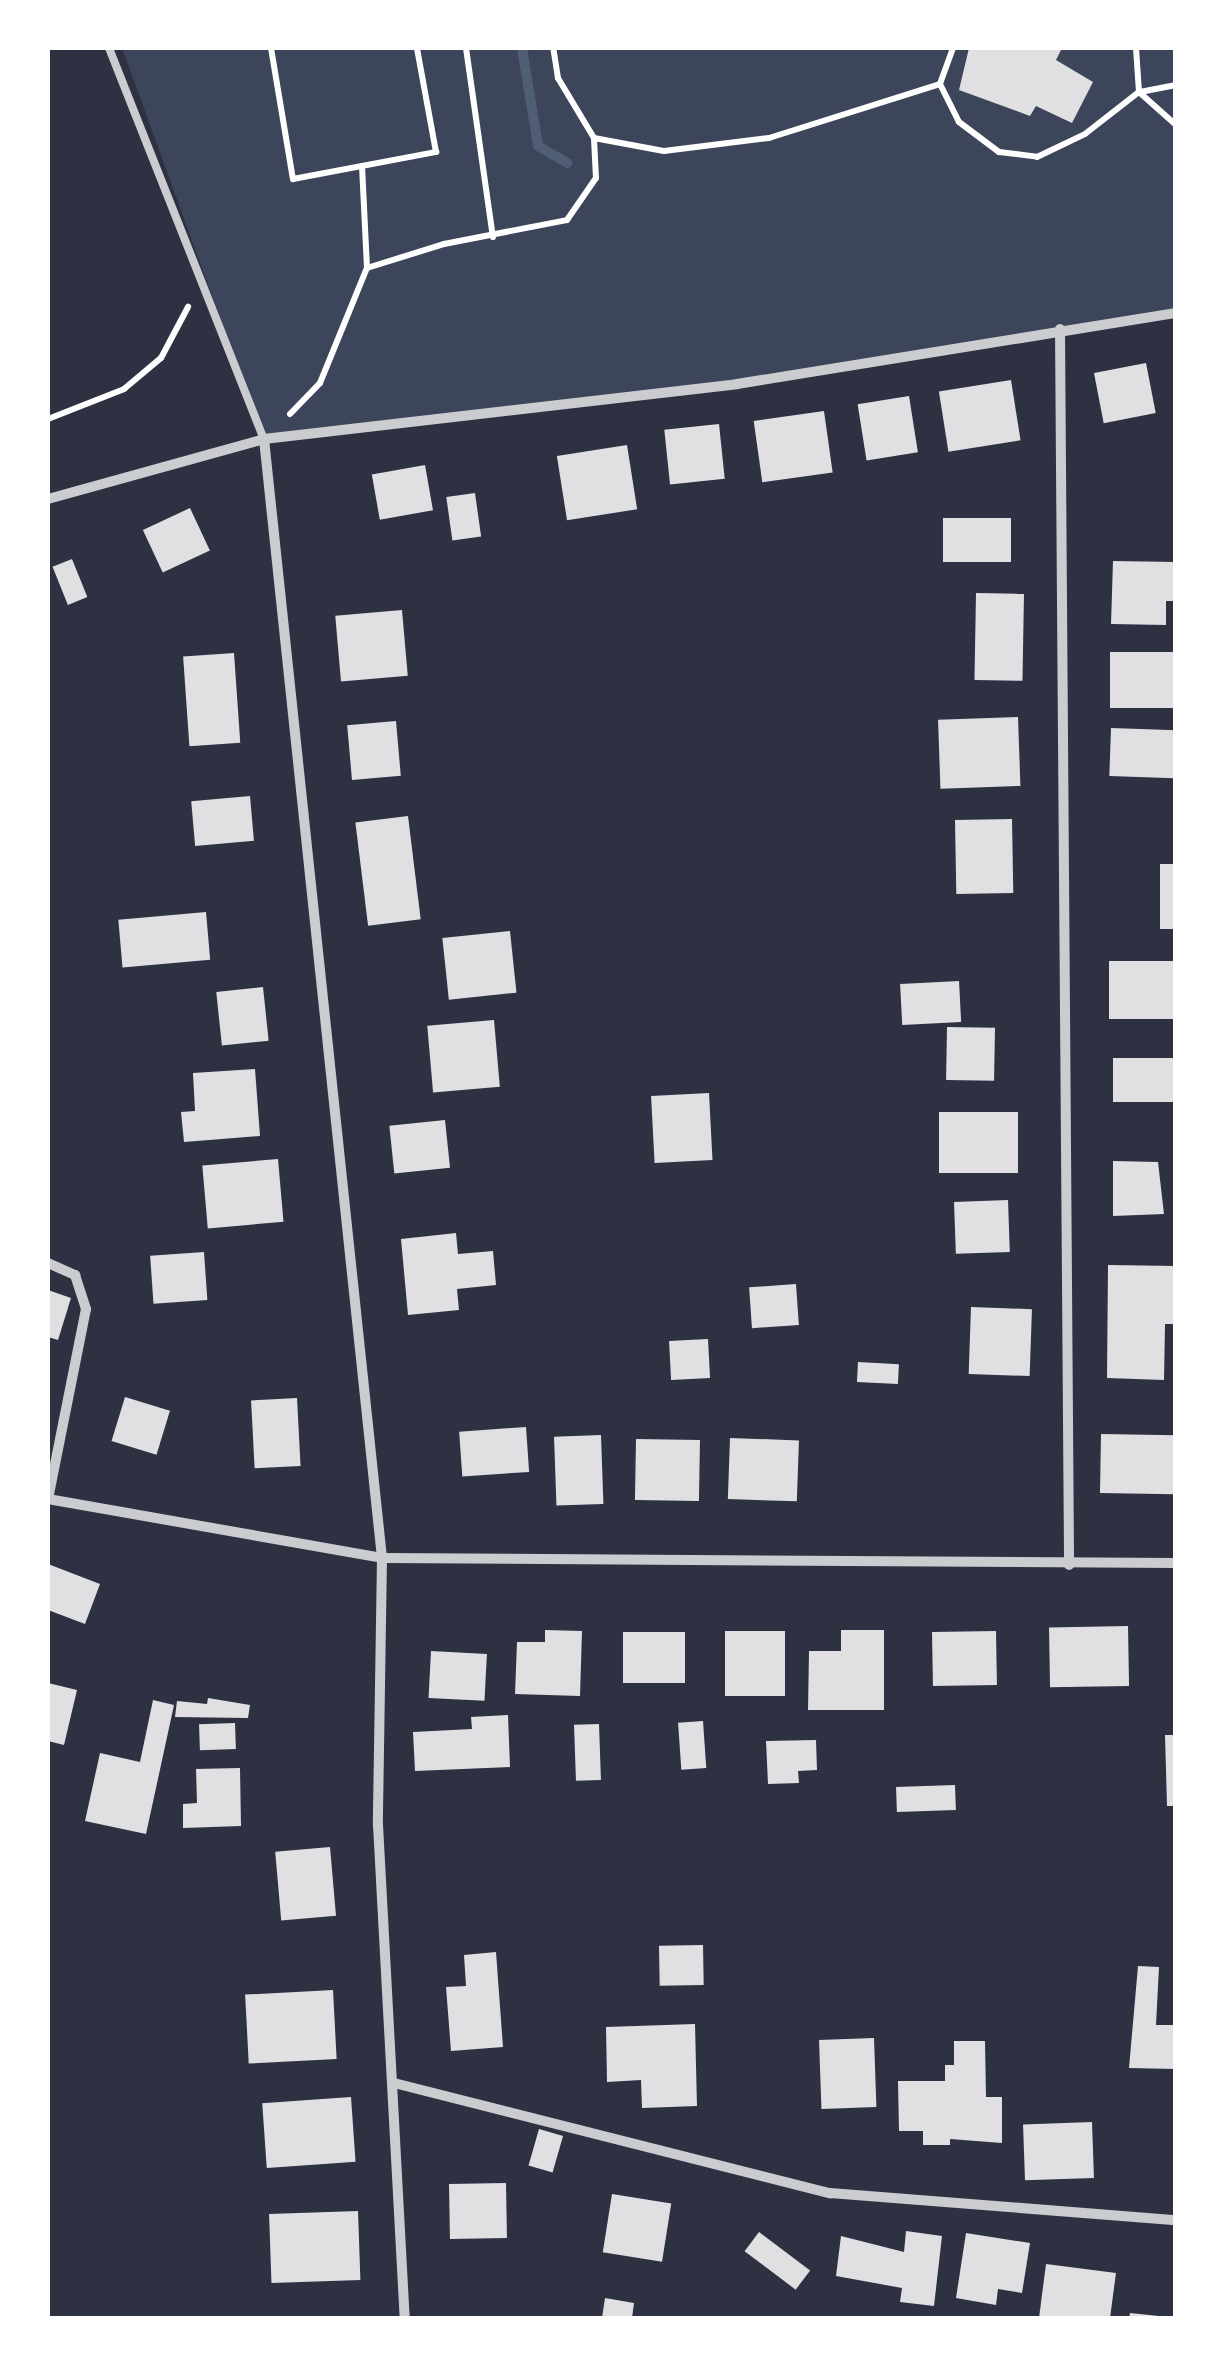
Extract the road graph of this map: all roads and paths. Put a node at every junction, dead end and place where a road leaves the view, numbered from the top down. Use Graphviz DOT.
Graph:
graph roads {
  1 [pos="109,48"];
  2 [pos="271,48"];
  3 [pos="417,48"];
  4 [pos="466,48"];
  5 [pos="554,48"];
  6 [pos="953,48"];
  7 [pos="1136,48"];
  8 [pos="940,84"];
  9 [pos="1176,84"];
  10 [pos="1140,92"];
  11 [pos="1176,125"];
  12 [pos="594,138"];
  13 [pos="362,166"];
  14 [pos="493,237"];
  15 [pos="367,268"];
  16 [pos="197,279"];
  17 [pos="1176,313"];
  18 [pos="1060,330"];
  19 [pos="48,420"];
  20 [pos="264,439"];
  21 [pos="48,499"];
  22 [pos="48,1262"];
  23 [pos="48,1499"];
  24 [pos="382,1558"];
  25 [pos="1176,1563"];
  26 [pos="1069,1565"];
  27 [pos="394,2083"];
  28 [pos="1176,2220"];
  29 [pos="405,2318"];
  1 -- 16 [label="lane"];
  2 -- 13 [label="path"];
  3 -- 13 [label="path"];
  4 -- 14 [label="path"];
  5 -- 12 [label="path"];
  6 -- 8 [label="path"];
  7 -- 10 [label="path"];
  8 -- 10 [label="path"];
  8 -- 12 [label="path"];
  9 -- 10 [label="path"];
  10 -- 11 [label="path"];
  12 -- 14 [label="path"];
  13 -- 15 [label="path"];
  14 -- 15 [label="path"];
  15 -- 20 [label="path"];
  16 -- 19 [label="path"];
  16 -- 20 [label="lane"];
  17 -- 18 [label="street"];
  18 -- 20 [label="street"];
  18 -- 26 [label="street"];
  20 -- 21 [label="street"];
  20 -- 24 [label="street"];
  22 -- 23 [label="street"];
  23 -- 24 [label="street"];
  24 -- 26 [label="street"];
  24 -- 27 [label="street"];
  25 -- 26 [label="street"];
  27 -- 28 [label="street"];
  27 -- 29 [label="street"];
}
